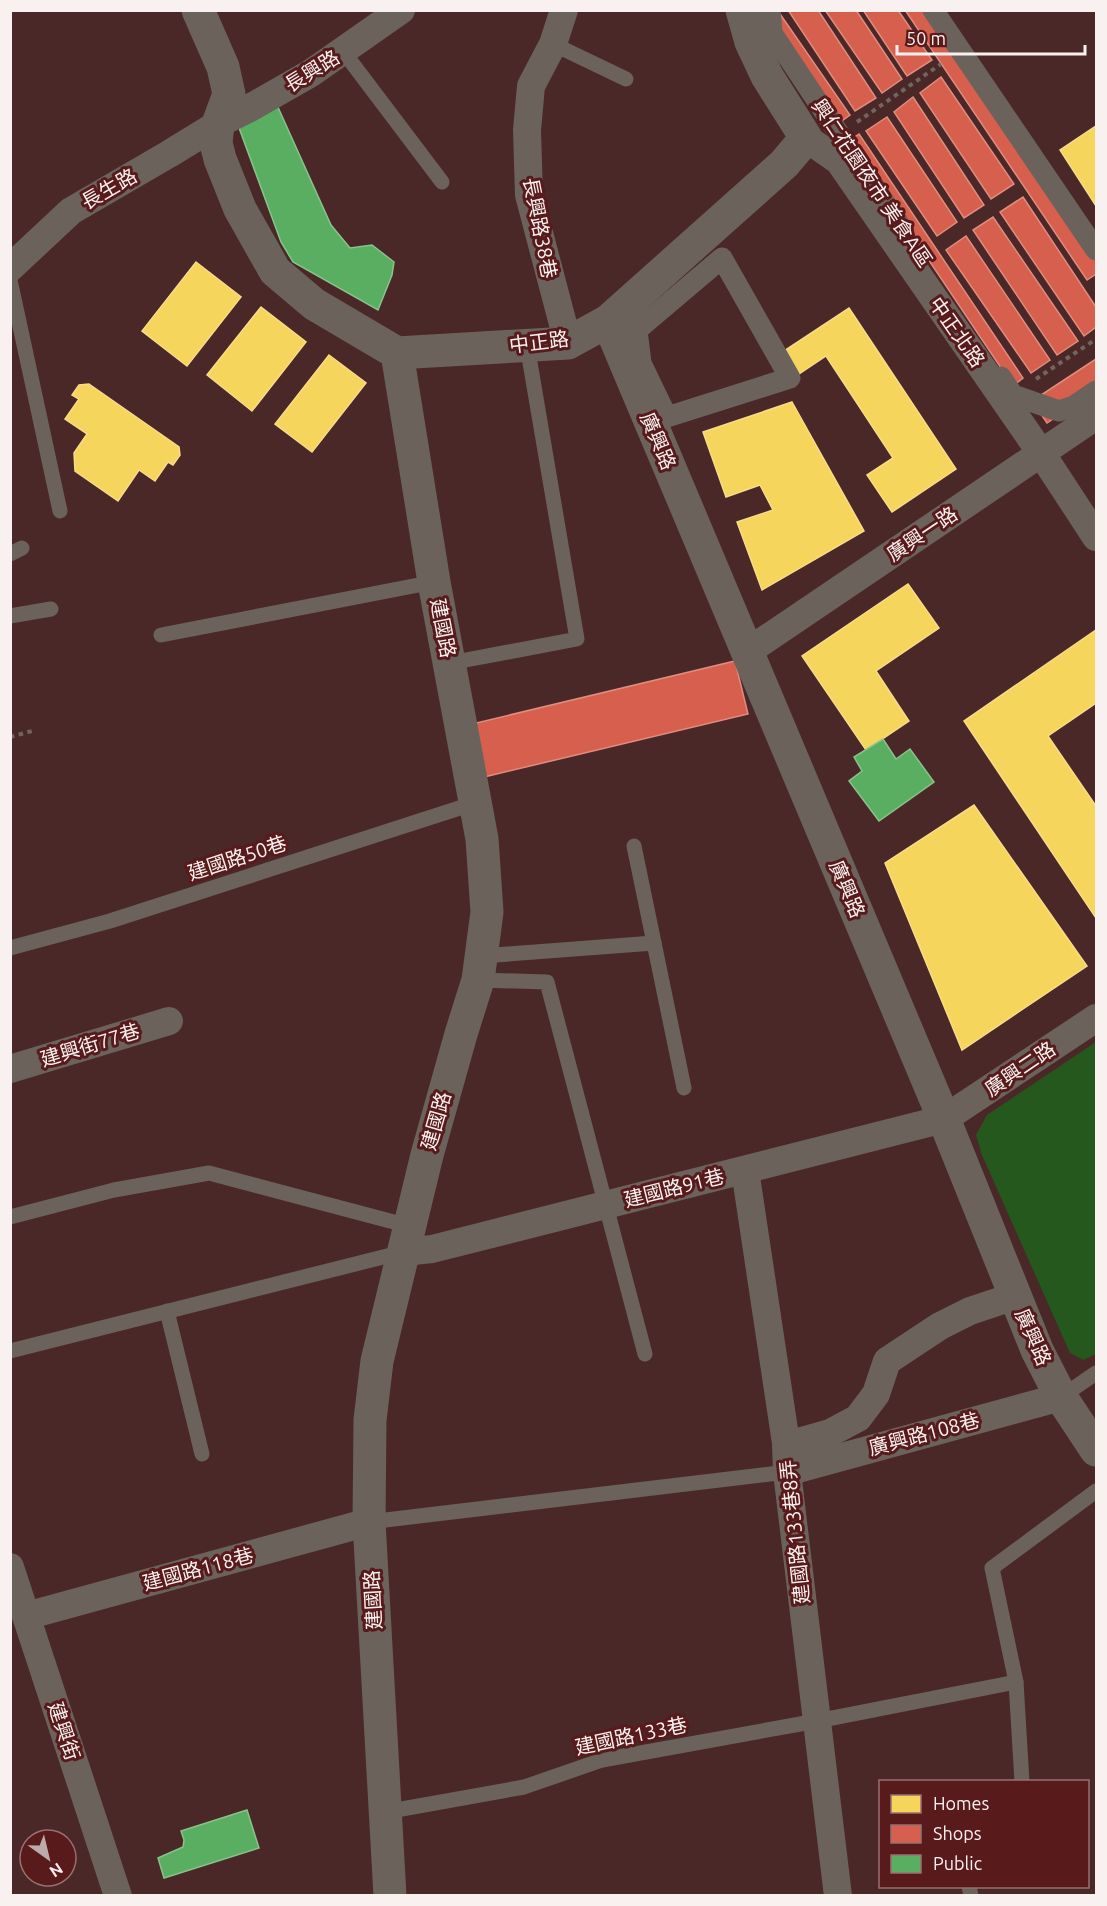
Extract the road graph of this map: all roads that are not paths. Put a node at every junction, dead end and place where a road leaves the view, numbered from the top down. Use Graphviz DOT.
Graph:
graph roads {
  1 [pos="198,10"];
  2 [pos="401,10"];
  3 [pos="564,10"];
  4 [pos="742,10"];
  5 [pos="770,10"];
  6 [pos="933,10"];
  7 [pos="553,44"];
  8 [pos="343,51"];
  9 [pos="626,79"];
  10 [pos="218,123"];
  11 [pos="806,138"];
  12 [pos="442,182"];
  13 [pos="1096,250"];
  14 [pos="10,267"];
  15 [pos="10,280"];
  16 [pos="608,321"];
  17 [pos="568,342"];
  18 [pos="527,345"];
  19 [pos="397,353"];
  20 [pos="790,378"];
  21 [pos="1096,391"];
  22 [pos="1096,416"];
  23 [pos="1041,453"];
  24 [pos="60,511"];
  25 [pos="1096,537"];
  26 [pos="434,582"];
  27 [pos="51,609"];
  28 [pos="10,615"];
  29 [pos="161,635"];
  30 [pos="747,652"];
  31 [pos="450,663"];
  32 [pos="475,803"];
  33 [pos="634,846"];
  34 [pos="654,943"];
  35 [pos="10,948"];
  36 [pos="480,968"];
  37 [pos="1096,1018"];
  38 [pos="169,1021"];
  39 [pos="10,1069"];
  40 [pos="684,1088"];
  41 [pos="944,1119"];
  42 [pos="745,1170"];
  43 [pos="606,1206"];
  44 [pos="10,1217"];
  45 [pos="406,1239"];
  46 [pos="1015,1296"];
  47 [pos="167,1311"];
  48 [pos="10,1351"];
  49 [pos="645,1354"];
  50 [pos="1096,1373"];
  51 [pos="1061,1397"];
  52 [pos="786,1443"];
  53 [pos="1096,1450"];
  54 [pos="202,1454"];
  55 [pos="787,1472"];
  56 [pos="1096,1491"];
  57 [pos="369,1522"];
  58 [pos="10,1567"];
  59 [pos="18,1618"];
  60 [pos="1016,1682"];
  61 [pos="817,1721"];
  62 [pos="1022,1780"];
  63 [pos="385,1812"];
  64 [pos="118,1896"];
  65 [pos="390,1896"];
  66 [pos="838,1896"];
  1 -- 10 [label="street"];
  2 -- 8 [label="street, 長興路"];
  3 -- 7 [label="street, 長興路38巷"];
  4 -- 11 [label="street"];
  5 -- 21 [label="street, 興仁花園夜市 美食A區"];
  6 -- 13 [label="street"];
  7 -- 9 [label="lane"];
  7 -- 17 [label="street, 長興路38巷"];
  8 -- 10 [label="street, 長興路"];
  8 -- 12 [label="lane"];
  10 -- 14 [label="street, 長生路"];
  10 -- 19 [label="street"];
  11 -- 16 [label="street, 中正路"];
  11 -- 23 [label="street, 中正北路"];
  15 -- 24 [label="lane"];
  16 -- 17 [label="street, 中正路"];
  16 -- 30 [label="street, 廣興路"];
  17 -- 18 [label="street, 中正路"];
  18 -- 19 [label="street, 中正路"];
  18 -- 31 [label="lane"];
  19 -- 26 [label="street, 建國路"];
  20 -- 20 [label="street"];
  22 -- 23 [label="street, 廣興一路"];
  23 -- 25 [label="street, 中正北路"];
  23 -- 30 [label="street, 廣興一路"];
  26 -- 29 [label="lane"];
  26 -- 31 [label="street, 建國路"];
  27 -- 28 [label="lane"];
  30 -- 41 [label="street, 廣興路"];
  31 -- 32 [label="street, 建國路"];
  32 -- 35 [label="lane, 建國路50巷"];
  32 -- 36 [label="street, 建國路"];
  33 -- 34 [label="lane"];
  34 -- 36 [label="lane"];
  34 -- 40 [label="lane"];
  36 -- 43 [label="lane"];
  36 -- 45 [label="street, 建國路"];
  37 -- 41 [label="street, 廣興二路"];
  38 -- 39 [label="street, 建興街77巷"];
  41 -- 42 [label="street, 建國路91巷"];
  41 -- 46 [label="street, 廣興路"];
  42 -- 43 [label="street, 建國路91巷"];
  42 -- 52 [label="street, 建國路133巷8弄"];
  43 -- 45 [label="street, 建國路91巷"];
  43 -- 49 [label="lane"];
  44 -- 45 [label="lane"];
  45 -- 47 [label="lane"];
  45 -- 57 [label="street, 建國路"];
  46 -- 51 [label="street, 廣興路"];
  46 -- 52 [label="street"];
  47 -- 48 [label="lane"];
  47 -- 54 [label="lane"];
  50 -- 51 [label="lane"];
  51 -- 53 [label="street, 廣興路"];
  51 -- 55 [label="street, 廣興路108巷"];
  52 -- 55 [label="street, 建國路133巷8弄"];
  55 -- 57 [label="lane"];
  55 -- 61 [label="street, 建國路133巷8弄"];
  56 -- 60 [label="lane"];
  57 -- 59 [label="street, 建國路118巷"];
  57 -- 63 [label="street, 建國路"];
  58 -- 59 [label="street, 建興街"];
  59 -- 64 [label="street, 建興街"];
  60 -- 61 [label="lane, 建國路133巷"];
  60 -- 62 [label="lane"];
  61 -- 63 [label="lane, 建國路133巷"];
  61 -- 66 [label="street, 建國路133巷8弄"];
  63 -- 65 [label="street, 建國路"];
}
